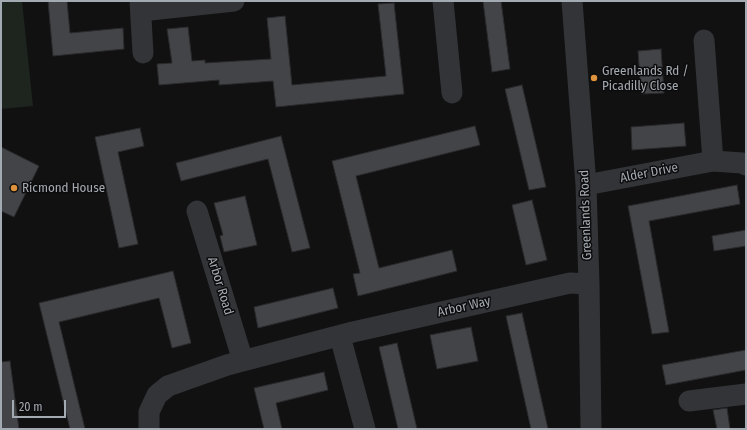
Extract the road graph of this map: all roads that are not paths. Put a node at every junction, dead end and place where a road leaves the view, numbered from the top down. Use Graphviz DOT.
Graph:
graph roads {
  1 [pos="234,1"];
  2 [pos="443,1"];
  3 [pos="572,1"];
  4 [pos="140,6"];
  5 [pos="704,40"];
  6 [pos="143,53"];
  7 [pos="452,93"];
  8 [pos="713,161"];
  9 [pos="746,165"];
  10 [pos="586,185"];
  11 [pos="198,211"];
  12 [pos="589,284"];
  13 [pos="340,336"];
  14 [pos="243,361"];
  15 [pos="746,394"];
  16 [pos="689,401"];
  17 [pos="149,429"];
  18 [pos="365,429"];
  19 [pos="591,429"];
  1 -- 4 [label="street"];
  2 -- 7 [label="street"];
  3 -- 10 [label="street, Greenlands Road"];
  4 -- 6 [label="street"];
  5 -- 8 [label="street"];
  8 -- 9 [label="street, Alder Drive"];
  8 -- 10 [label="street, Alder Drive"];
  10 -- 12 [label="street, Greenlands Road"];
  11 -- 14 [label="street, Arbor Road"];
  12 -- 13 [label="street, Arbor Way"];
  12 -- 19 [label="street, Greenlands Road"];
  13 -- 14 [label="street, Arbor Way"];
  13 -- 18 [label="street"];
  14 -- 17 [label="street, Arbor Way"];
  15 -- 16 [label="street"];
}
